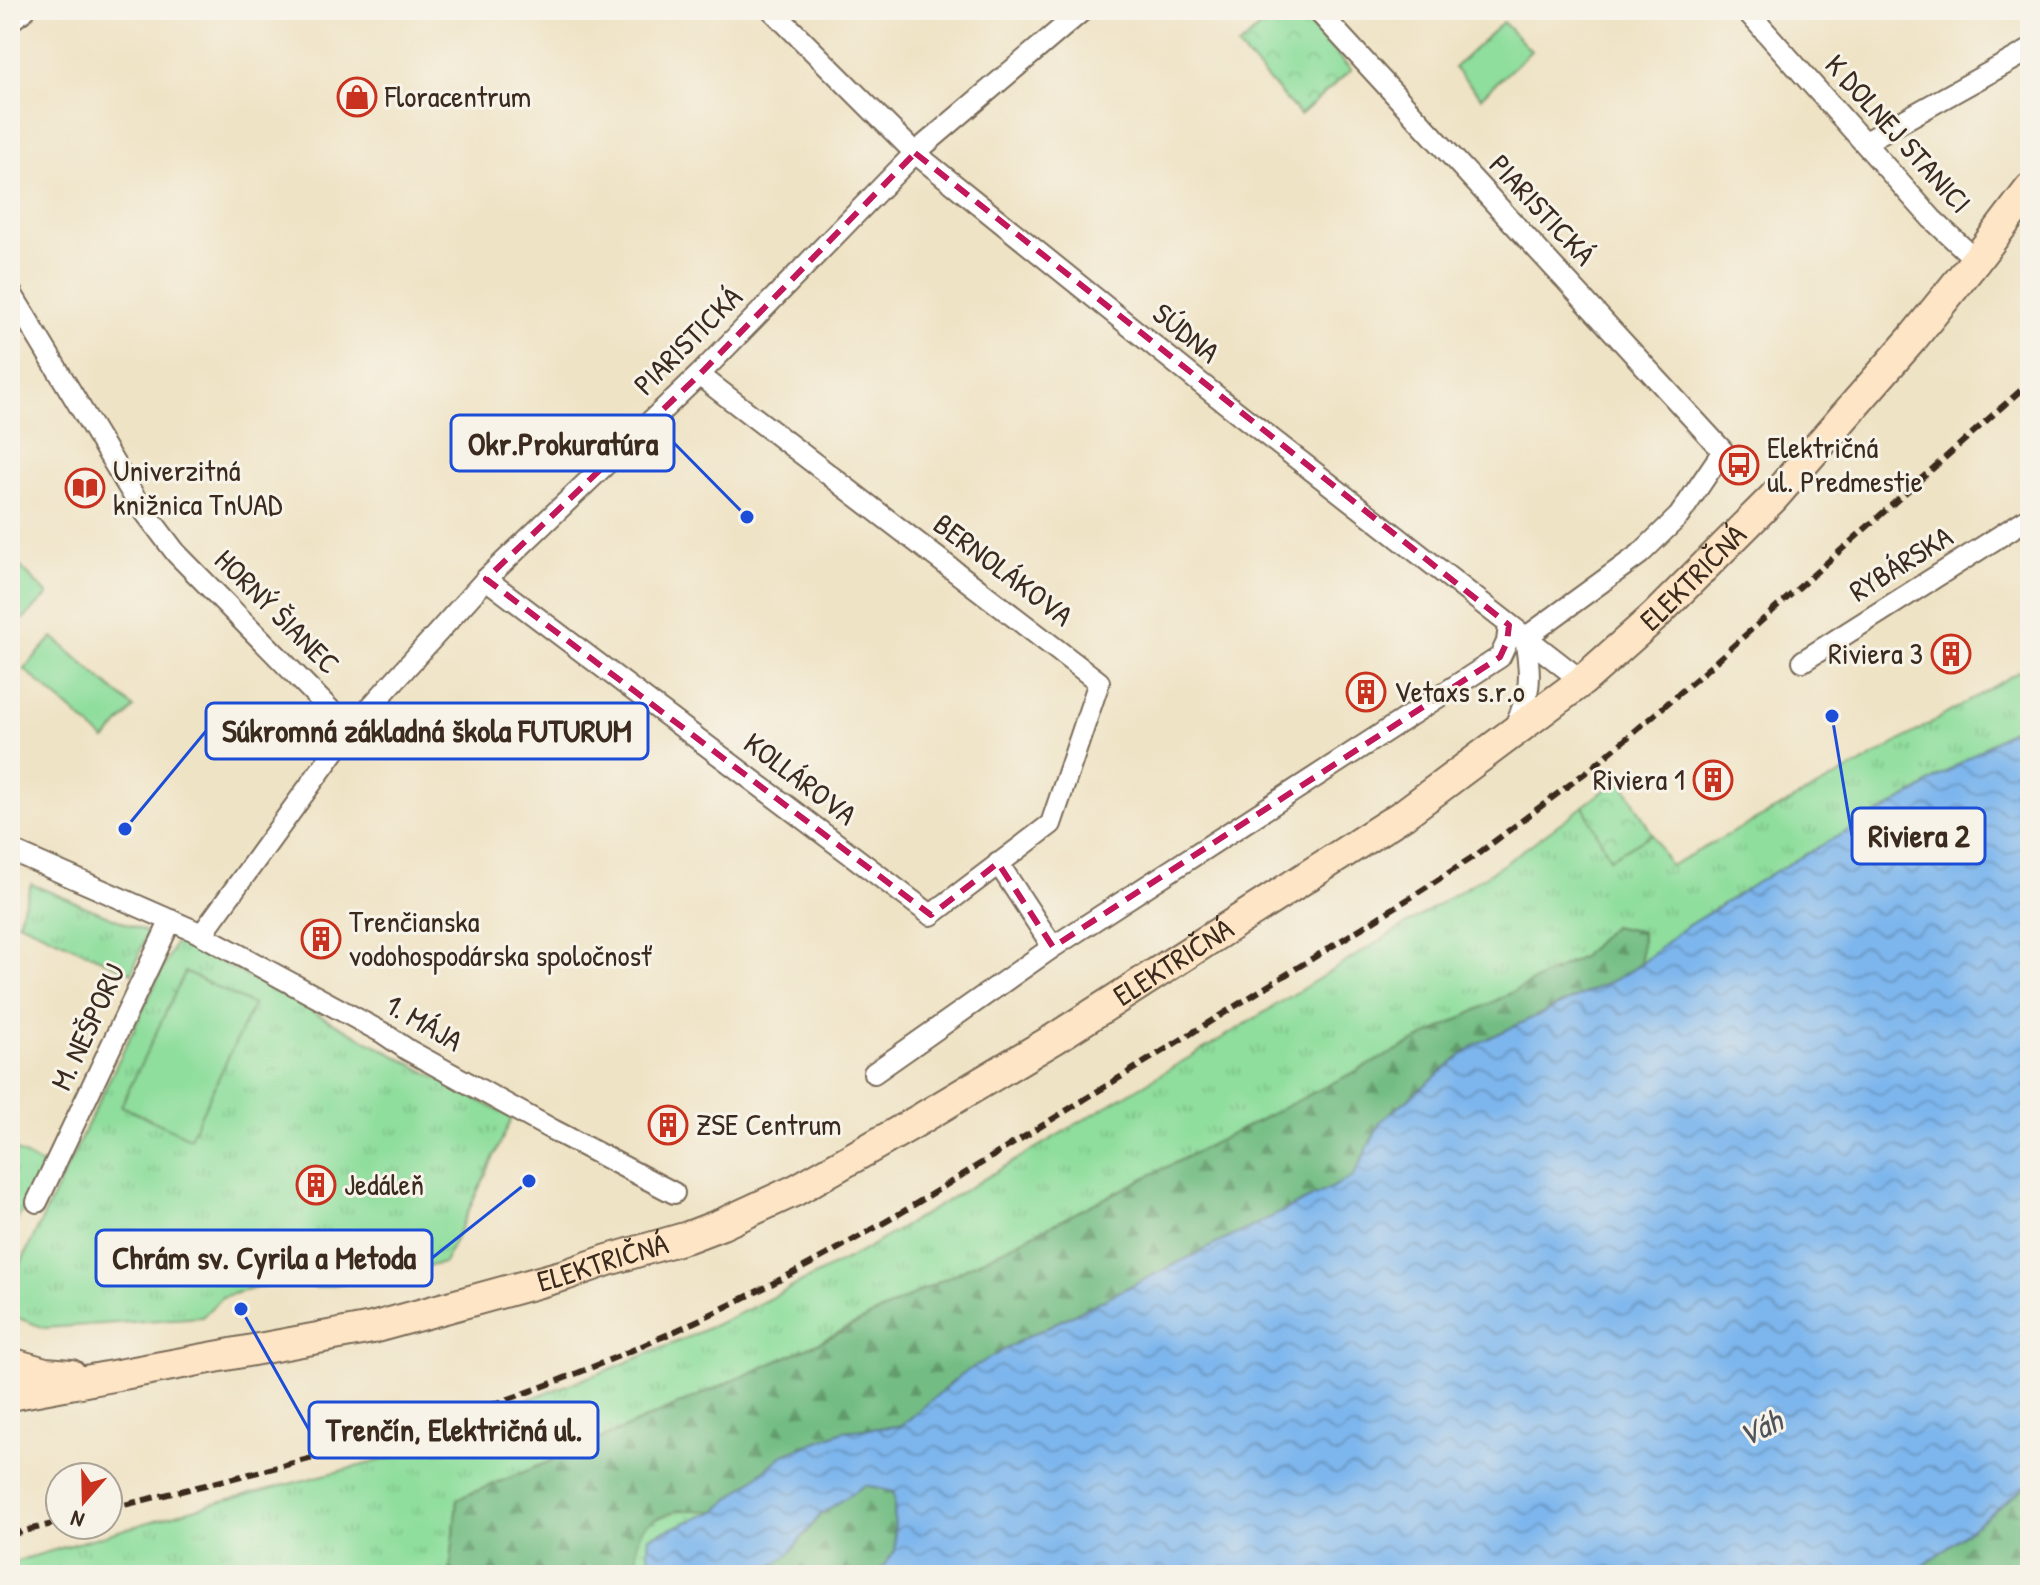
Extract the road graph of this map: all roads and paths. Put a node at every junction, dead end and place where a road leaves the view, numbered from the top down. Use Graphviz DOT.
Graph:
graph roads {
  1 [pos="25,10"];
  2 [pos="772,10"];
  3 [pos="1083,10"];
  4 [pos="1317,10"];
  5 [pos="1746,10"];
  6 [pos="10,21"];
  7 [pos="2030,50"];
  8 [pos="1865,142"];
  9 [pos="915,153"];
  10 [pos="2030,189"];
  11 [pos="1976,260"];
  12 [pos="10,291"];
  13 [pos="699,375"];
  14 [pos="1723,451"];
  15 [pos="2030,517"];
  16 [pos="486,579"];
  17 [pos="1517,632"];
  18 [pos="1803,661"];
  19 [pos="1582,681"];
  20 [pos="350,730"];
  21 [pos="1510,736"];
  22 [pos="10,850"];
  23 [pos="998,863"];
  24 [pos="171,920"];
  25 [pos="202,934"];
  26 [pos="1053,947"];
  27 [pos="874,1073"];
  28 [pos="674,1193"];
  29 [pos="37,1202"];
  30 [pos="10,1363"];
  31 [pos="100,1377"];
  32 [pos="10,1395"];
  1 -- 6 [label="street"];
  2 -- 9 [label="street, SÚDNA"];
  3 -- 9 [label="street, PIARISTICKÁ"];
  4 -- 14 [label="street, PIARISTICKÁ"];
  5 -- 8 [label="street, K DOLNEJ STANICI"];
  7 -- 8 [label="street"];
  8 -- 11 [label="street, K DOLNEJ STANICI"];
  9 -- 13 [label="street, PIARISTICKÁ"];
  9 -- 17 [label="street, SÚDNA"];
  10 -- 11 [label="main road, ELEKTRIČNÁ"];
  11 -- 19 [label="main road, ELEKTRIČNÁ"];
  12 -- 20 [label="street, HORNÝ ŠIANEC"];
  13 -- 16 [label="street, PIARISTICKÁ"];
  13 -- 23 [label="street, BERNOLÁKOVA"];
  14 -- 17 [label="street, ELEKTRIČNÁ"];
  15 -- 18 [label="street, RYBÁRSKA"];
  16 -- 20 [label="street, PIARISTICKÁ"];
  16 -- 23 [label="street, KOLLÁROVA"];
  17 -- 19 [label="street, SÚDNA"];
  17 -- 21 [label="street"];
  17 -- 26 [label="street"];
  19 -- 21 [label="main road, ELEKTRIČNÁ"];
  20 -- 25 [label="street"];
  21 -- 31 [label="main road, ELEKTRIČNÁ"];
  22 -- 24 [label="street, 1. MÁJA"];
  23 -- 26 [label="street"];
  24 -- 25 [label="street, 1. MÁJA"];
  24 -- 29 [label="street, M. NEŠPORU"];
  25 -- 28 [label="street, 1. MÁJA"];
  26 -- 27 [label="street"];
  30 -- 31 [label="main road"];
  31 -- 32 [label="main road"];
}
